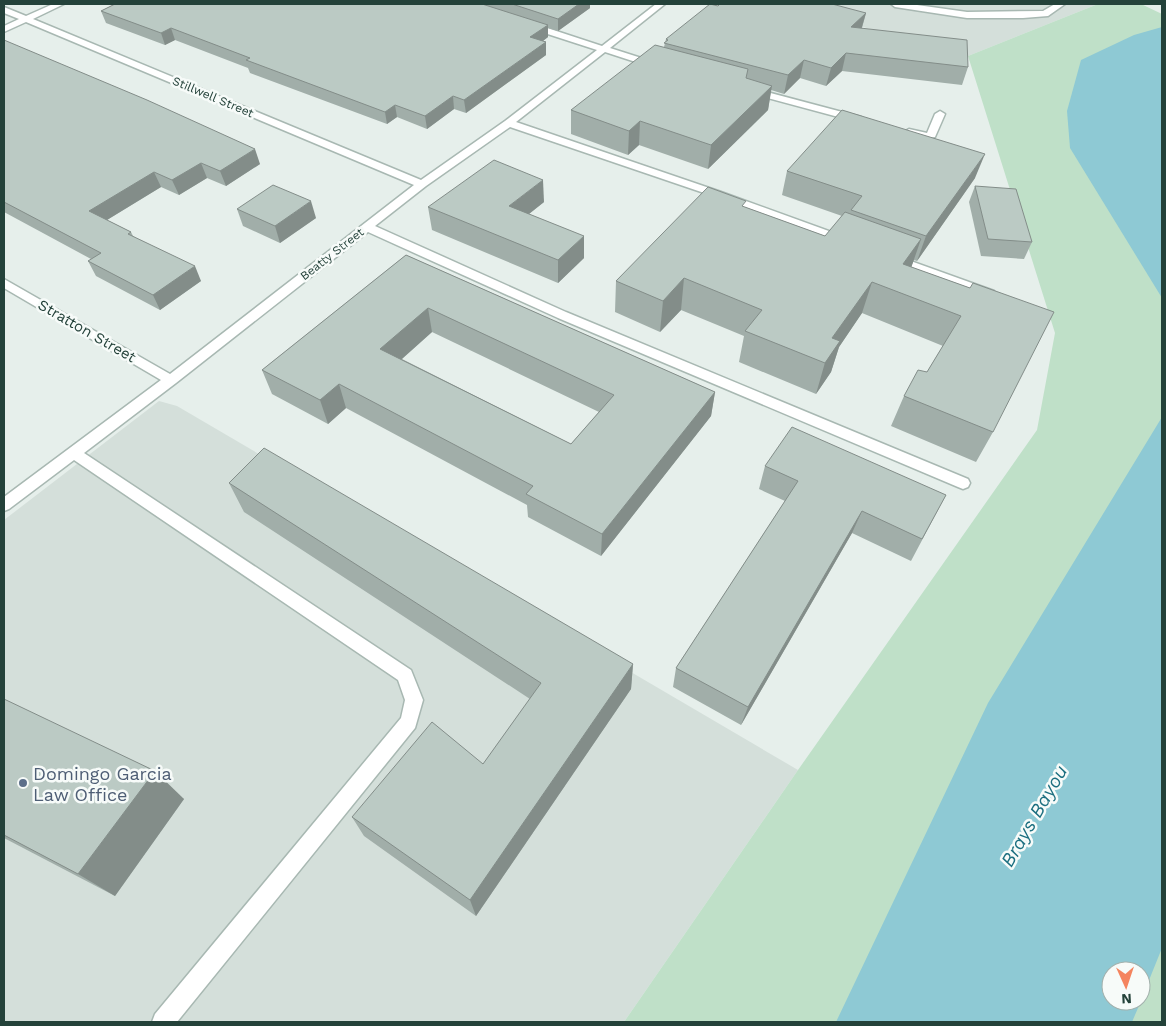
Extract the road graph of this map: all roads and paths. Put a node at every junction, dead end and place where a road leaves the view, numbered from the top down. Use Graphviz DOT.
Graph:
graph roads {
  1 [pos="60,4"];
  2 [pos="661,4"];
  3 [pos="895,4"];
  4 [pos="1061,4"];
  5 [pos="4,10"];
  6 [pos="27,19"];
  7 [pos="522,23"];
  8 [pos="4,29"];
  9 [pos="602,50"];
  10 [pos="669,69"];
  11 [pos="745,89"];
  12 [pos="940,114"];
  13 [pos="868,121"];
  14 [pos="509,123"];
  15 [pos="897,129"];
  16 [pos="422,184"];
  17 [pos="367,227"];
  18 [pos="856,245"];
  19 [pos="884,256"];
  20 [pos="4,283"];
  21 [pos="996,296"];
  22 [pos="171,380"];
  23 [pos="74,453"];
  24 [pos="963,483"];
  25 [pos="4,505"];
  26 [pos="163,1022"];
  1 -- 6 [label="street"];
  2 -- 9 [label="street, Beatty Street"];
  3 -- 4 [label="street"];
  5 -- 6 [label="street, Stillwell Street"];
  6 -- 8 [label="street"];
  6 -- 16 [label="street, Stillwell Street"];
  7 -- 9 [label="street"];
  9 -- 10 [label="street"];
  9 -- 14 [label="street, Beatty Street"];
  11 -- 13 [label="street"];
  12 -- 15 [label="street"];
  14 -- 16 [label="street, Beatty Street"];
  14 -- 18 [label="street"];
  16 -- 17 [label="street, Beatty Street"];
  17 -- 22 [label="street, Beatty Street"];
  17 -- 24 [label="street"];
  19 -- 21 [label="street"];
  20 -- 22 [label="street, Stratton Street"];
  22 -- 23 [label="street, Beatty Street"];
  23 -- 25 [label="street, Beatty Street"];
  23 -- 26 [label="street"];
}
